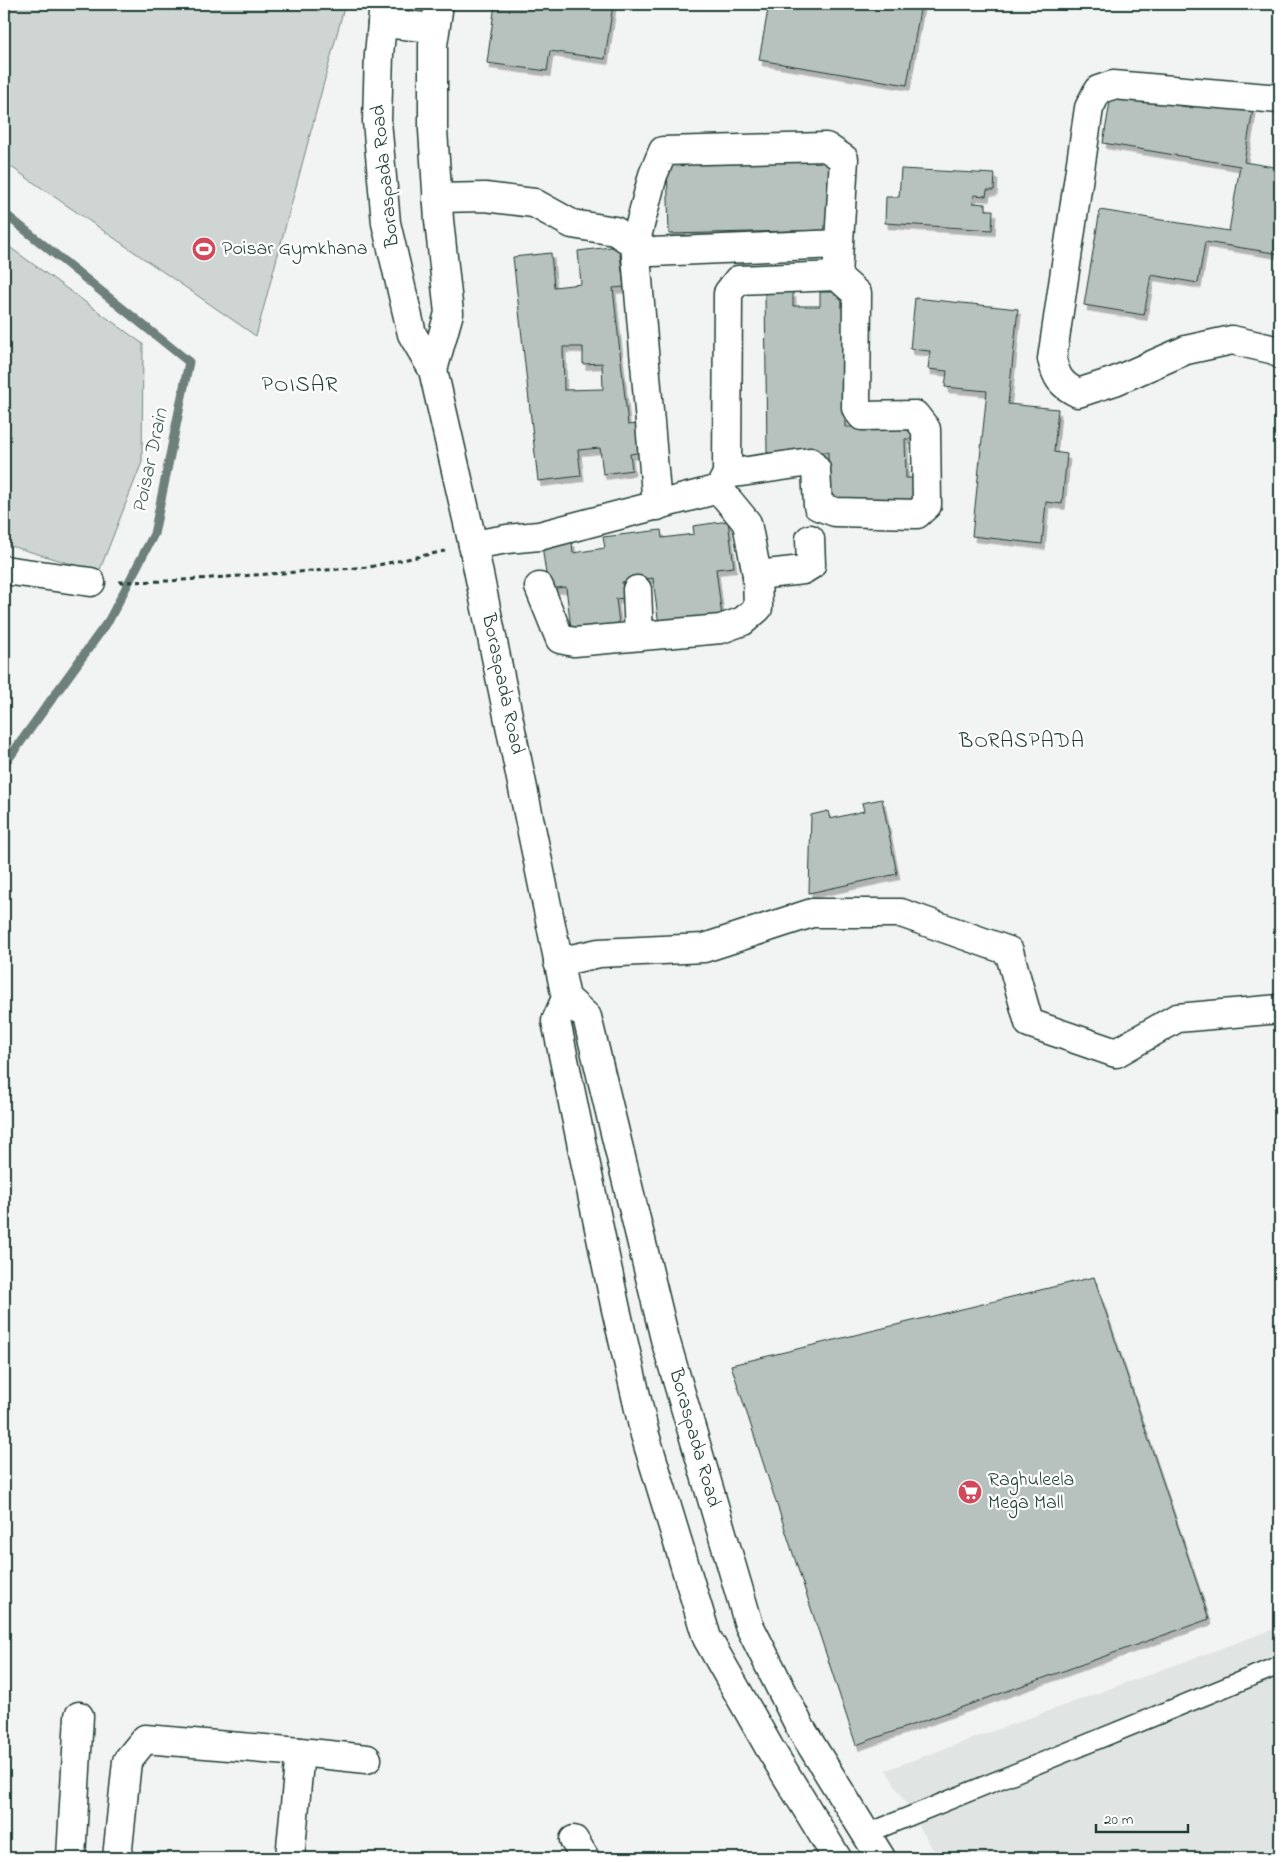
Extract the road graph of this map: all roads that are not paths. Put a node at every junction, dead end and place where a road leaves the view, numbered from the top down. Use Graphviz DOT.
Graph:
graph roads {
  1 [pos="383,13"];
  2 [pos="437,16"];
  3 [pos="1280,99"];
  4 [pos="437,198"];
  5 [pos="635,244"];
  6 [pos="839,244"];
  7 [pos="836,276"];
  8 [pos="1280,354"];
  9 [pos="433,370"];
  10 [pos="723,481"];
  11 [pos="657,506"];
  12 [pos="810,539"];
  13 [pos="473,545"];
  14 [pos="4,570"];
  15 [pos="757,575"];
  16 [pos="91,582"];
  17 [pos="539,587"];
  18 [pos="637,590"];
  19 [pos="639,636"];
  20 [pos="558,962"];
  21 [pos="566,998"];
  22 [pos="1280,1009"];
  23 [pos="1280,1665"];
  24 [pos="79,1716"];
  25 [pos="300,1752"];
  26 [pos="366,1759"];
  27 [pos="866,1834"];
  28 [pos="71,1858"];
  29 [pos="117,1858"];
  30 [pos="290,1858"];
  31 [pos="837,1858"];
  32 [pos="881,1858"];
  1 -- 2 [label="street"];
  1 -- 9 [label="street, Boraspada Road"];
  2 -- 4 [label="street, Boraspada Road"];
  3 -- 8 [label="street"];
  4 -- 5 [label="street"];
  4 -- 9 [label="street, Boraspada Road"];
  5 -- 6 [label="street"];
  5 -- 6 [label="street"];
  5 -- 11 [label="street"];
  6 -- 7 [label="street"];
  7 -- 10 [label="street"];
  7 -- 10 [label="street"];
  9 -- 13 [label="street, Boraspada Road"];
  10 -- 11 [label="street"];
  10 -- 15 [label="street"];
  11 -- 13 [label="street"];
  12 -- 15 [label="street"];
  13 -- 20 [label="street, Boraspada Road"];
  14 -- 16 [label="street"];
  15 -- 19 [label="street"];
  17 -- 19 [label="street"];
  18 -- 19 [label="street"];
  20 -- 21 [label="street, Boraspada Road"];
  20 -- 22 [label="street"];
  21 -- 27 [label="street, Boraspada Road"];
  21 -- 31 [label="street"];
  23 -- 27 [label="lane"];
  24 -- 28 [label="street"];
  25 -- 26 [label="street"];
  25 -- 29 [label="street"];
  25 -- 30 [label="street"];
  27 -- 32 [label="street, Boraspada Road"];
}
